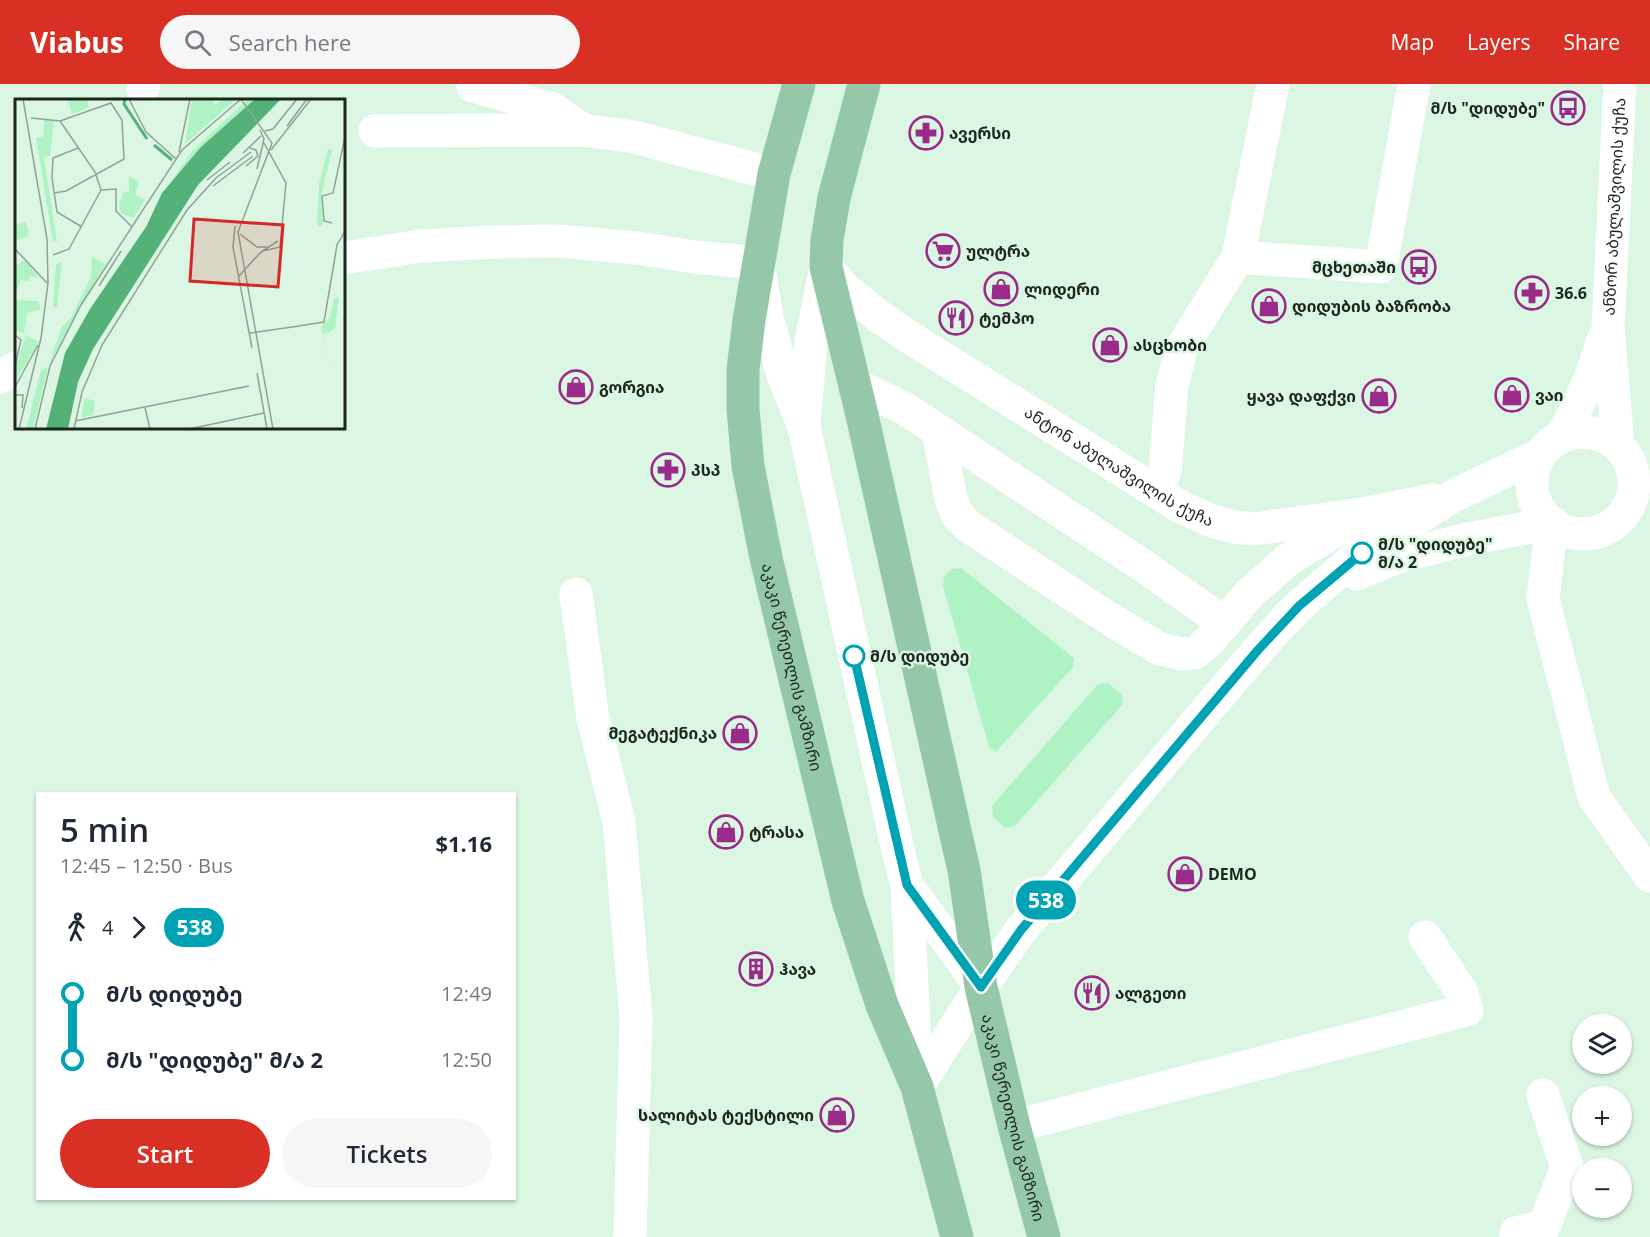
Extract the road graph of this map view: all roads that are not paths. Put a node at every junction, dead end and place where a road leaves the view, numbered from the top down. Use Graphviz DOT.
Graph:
graph roads {
  1 [pos="799,84"];
  2 [pos="864,84"];
  3 [pos="1274,84"];
  4 [pos="1414,84"];
  5 [pos="1620,84"];
  6 [pos="473,86"];
  7 [pos="583,130"];
  8 [pos="375,131"];
  9 [pos="774,174"];
  10 [pos="1238,257"];
  11 [pos="345,258"];
  12 [pos="758,263"];
  13 [pos="826,267"];
  14 [pos="1608,328"];
  15 [pos="15,368"];
  16 [pos="0,376"];
  17 [pos="855,385"];
  18 [pos="804,427"];
  19 [pos="938,430"];
  20 [pos="1551,445"];
  21 [pos="1634,462"];
  22 [pos="1154,490"];
  23 [pos="1455,495"];
  24 [pos="1362,514"];
  25 [pos="1552,523"];
  26 [pos="1317,590"];
  27 [pos="576,594"];
  28 [pos="1224,622"];
  29 [pos="1650,876"];
  30 [pos="907,885"];
  31 [pos="1425,937"];
  32 [pos="981,987"];
  33 [pos="917,1087"];
  34 [pos="1543,1095"];
  35 [pos="1014,1126"];
  36 [pos="1510,1236"];
  37 [pos="630,1237"];
  38 [pos="957,1237"];
  39 [pos="1044,1237"];
  1 -- 9 [label="main road, აკაკი წერეთლის გამზირი"];
  2 -- 13 [label="main road, აკაკი წერეთლის გამზირი"];
  3 -- 10 [label="street"];
  4 -- 10 [label="street"];
  5 -- 14 [label="street, ანზორ აბულაშვილის ქუჩა"];
  6 -- 7 [label="street"];
  7 -- 8 [label="street"];
  7 -- 9 [label="street"];
  9 -- 12 [label="main road, აკაკი წერეთლის გამზირი"];
  10 -- 22 [label="street"];
  11 -- 12 [label="street"];
  12 -- 18 [label="street"];
  12 -- 33 [label="main road, აკაკი წერეთლის გამზირი"];
  13 -- 17 [label="main road, აკაკი წერეთლის გამზირი"];
  13 -- 18 [label="street"];
  13 -- 22 [label="street, ანტონ აბულაშვილის ქუჩა"];
  14 -- 20 [label="street, ანზორ აბულაშვილის ქუჩა"];
  14 -- 21 [label="street, ანზორ აბულაშვილის ქუჩა"];
  15 -- 16 [label="street"];
  17 -- 19 [label="street"];
  17 -- 32 [label="main road, აკაკი წერეთლის გამზირი"];
  18 -- 30 [label="street"];
  19 -- 28 [label="street"];
  19 -- 28 [label="street"];
  20 -- 21 [label="street"];
  20 -- 23 [label="street, ანტონ აბულაშვილის ქუჩა"];
  20 -- 25 [label="street"];
  21 -- 25 [label="street"];
  22 -- 24 [label="street, ანტონ აბულაშვილის ქუჩა"];
  23 -- 24 [label="street, ანტონ აბულაშვილის ქუჩა"];
  23 -- 26 [label="street, ანტონ აბულაშვილის ქუჩა"];
  24 -- 28 [label="street"];
  25 -- 26 [label="street, ანტონ აბულაშვილის ქუჩა"];
  25 -- 29 [label="street"];
  26 -- 32 [label="street, ანტონ აბულაშვილის ქუჩა"];
  27 -- 37 [label="street"];
  30 -- 32 [label="street"];
  30 -- 33 [label="street"];
  31 -- 35 [label="street"];
  32 -- 33 [label="street, ანტონ აბულაშვილის ქუჩა"];
  32 -- 35 [label="main road, აკაკი წერეთლის გამზირი"];
  33 -- 38 [label="main road, აკაკი წერეთლის გამზირი"];
  34 -- 36 [label="street"];
  35 -- 39 [label="main road, აკაკი წერეთლის გამზირი"];
}
